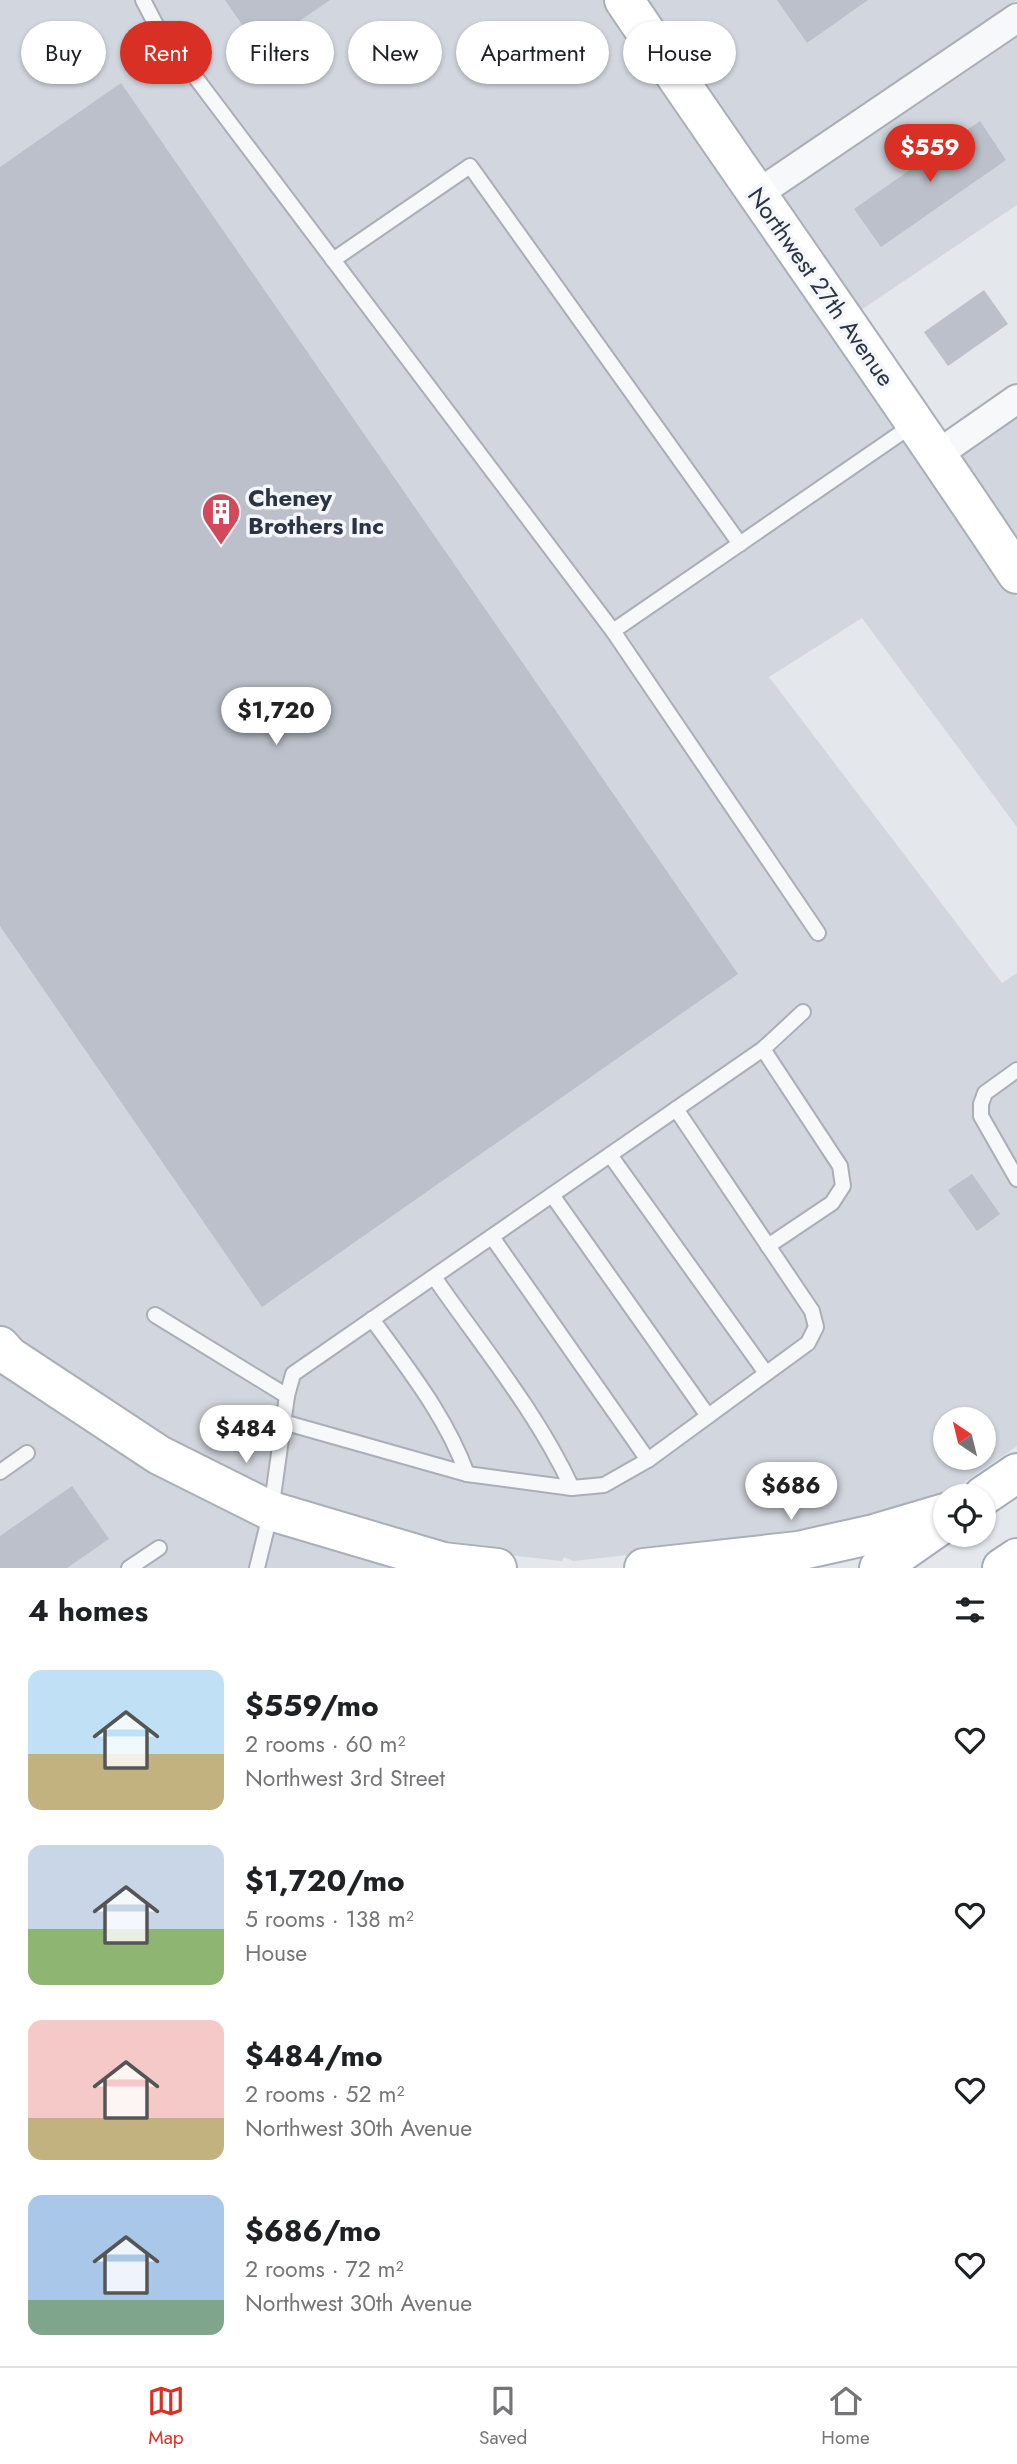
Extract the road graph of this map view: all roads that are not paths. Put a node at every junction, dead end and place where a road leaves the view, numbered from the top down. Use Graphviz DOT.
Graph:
graph roads {
  1 [pos="143,0"];
  2 [pos="624,0"];
  3 [pos="1017,18"];
  4 [pos="756,195"];
  5 [pos="333,260"];
  6 [pos="1017,399"];
  7 [pos="916,423"];
  8 [pos="938,454"];
  9 [pos="740,544"];
  10 [pos="1017,574"];
  11 [pos="614,631"];
  12 [pos="818,933"];
  13 [pos="803,1012"];
  14 [pos="763,1049"];
  15 [pos="1017,1070"];
  16 [pos="676,1109"];
  17 [pos="610,1155"];
  18 [pos="1017,1179"];
  19 [pos="552,1195"];
  20 [pos="492,1237"];
  21 [pos="768,1246"];
  22 [pos="434,1277"];
  23 [pos="155,1315"];
  24 [pos="372,1320"];
  25 [pos="3,1354"];
  26 [pos="766,1373"];
  27 [pos="287,1396"];
  28 [pos="708,1416"];
  29 [pos="283,1422"];
  30 [pos="26,1453"];
  31 [pos="648,1460"];
  32 [pos="0,1472"];
  33 [pos="1017,1472"];
  34 [pos="467,1474"];
  35 [pos="996,1486"];
  36 [pos="572,1488"];
  37 [pos="271,1511"];
  38 [pos="933,1517"];
  39 [pos="933,1530"];
  40 [pos="159,1548"];
  41 [pos="129,1568"];
  42 [pos="257,1568"];
  43 [pos="497,1568"];
  44 [pos="644,1568"];
  45 [pos="879,1568"];
  1 -- 5 [label="lane"];
  2 -- 4 [label="street, Northwest 27th Avenue"];
  3 -- 4 [label="street"];
  4 -- 7 [label="street, Northwest 27th Avenue"];
  5 -- 9 [label="lane"];
  5 -- 11 [label="lane"];
  6 -- 8 [label="street"];
  7 -- 8 [label="street, Northwest 27th Avenue"];
  7 -- 9 [label="lane"];
  8 -- 10 [label="street, Northwest 27th Avenue"];
  9 -- 11 [label="lane"];
  11 -- 12 [label="lane"];
  13 -- 14 [label="lane"];
  14 -- 16 [label="lane"];
  14 -- 21 [label="lane"];
  15 -- 18 [label="lane"];
  16 -- 17 [label="lane"];
  16 -- 21 [label="lane"];
  17 -- 19 [label="lane"];
  17 -- 26 [label="lane"];
  19 -- 20 [label="lane"];
  19 -- 28 [label="lane"];
  20 -- 22 [label="lane"];
  20 -- 31 [label="lane"];
  21 -- 26 [label="lane"];
  22 -- 24 [label="lane"];
  22 -- 36 [label="lane"];
  23 -- 27 [label="lane"];
  24 -- 27 [label="lane"];
  24 -- 34 [label="lane"];
  25 -- 37 [label="street"];
  26 -- 28 [label="lane"];
  27 -- 29 [label="lane"];
  28 -- 31 [label="lane"];
  29 -- 34 [label="lane"];
  29 -- 37 [label="lane"];
  30 -- 32 [label="lane"];
  31 -- 36 [label="lane"];
  33 -- 35 [label="street"];
  34 -- 36 [label="lane"];
  37 -- 42 [label="lane"];
  37 -- 43 [label="street"];
  38 -- 44 [label="street"];
  39 -- 45 [label="street"];
  40 -- 41 [label="lane"];
}
